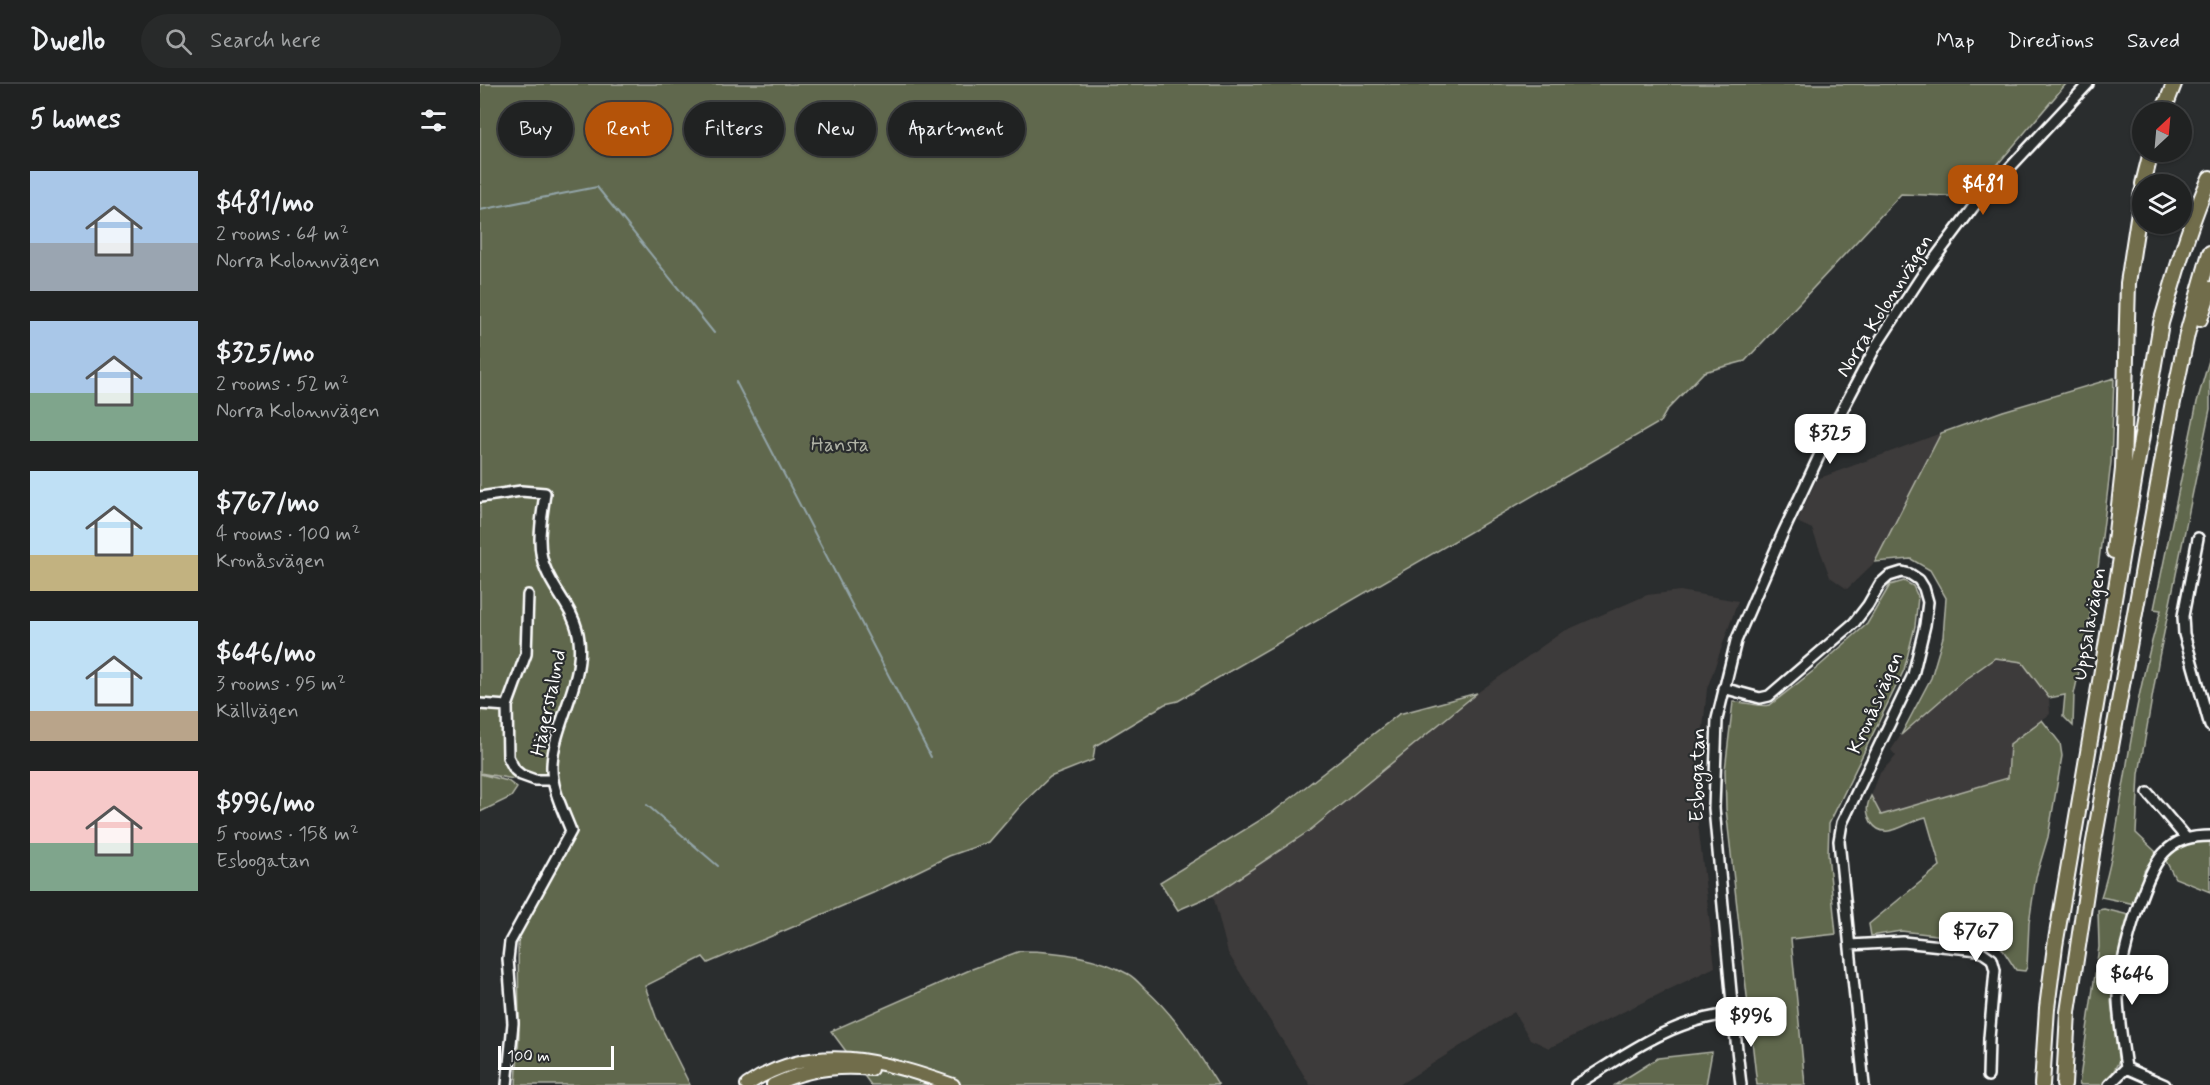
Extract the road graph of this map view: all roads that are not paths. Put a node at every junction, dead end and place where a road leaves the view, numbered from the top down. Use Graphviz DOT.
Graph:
graph roads {
  1 [pos="2088,84"];
  2 [pos="2174,84"];
  3 [pos="2167,102"];
  4 [pos="2210,178"];
  5 [pos="2136,234"];
  6 [pos="2210,253"];
  7 [pos="2210,289"];
  8 [pos="2172,407"];
  9 [pos="1808,482"];
  10 [pos="480,497"];
  11 [pos="2198,538"];
  12 [pos="528,595"];
  13 [pos="2101,674"];
  14 [pos="1723,688"];
  15 [pos="480,704"];
  16 [pos="507,706"];
  17 [pos="2208,727"];
  18 [pos="553,780"];
  19 [pos="2148,793"];
  20 [pos="2210,836"];
  21 [pos="2186,838"];
  22 [pos="1850,945"];
  23 [pos="1732,1014"];
  24 [pos="2126,1068"];
  25 [pos="1988,1076"];
  26 [pos="507,1085"];
  27 [pos="747,1085"];
  28 [pos="773,1085"];
  29 [pos="931,1085"];
  30 [pos="953,1085"];
  31 [pos="1576,1085"];
  32 [pos="1741,1085"];
  33 [pos="1864,1085"];
  34 [pos="2042,1085"];
  35 [pos="2064,1085"];
  36 [pos="2109,1085"];
  37 [pos="2165,1085"];
  1 -- 9 [label="street, Norra Kolonnvägen"];
  2 -- 3 [label="highway"];
  4 -- 13 [label="highway, Uppsalavägen"];
  5 -- 13 [label="highway"];
  6 -- 8 [label="highway"];
  7 -- 8 [label="highway"];
  8 -- 35 [label="highway"];
  9 -- 14 [label="street, Esbogatan"];
  10 -- 18 [label="street, Hägerstalund"];
  11 -- 17 [label="street"];
  12 -- 16 [label="street, Hägerstalund"];
  13 -- 34 [label="highway, Uppsalavägen"];
  14 -- 22 [label="street, Kronåsvägen"];
  14 -- 23 [label="street, Esbogatan"];
  15 -- 16 [label="street"];
  16 -- 18 [label="street, Hägerstalund"];
  18 -- 26 [label="street, Hägerstalund"];
  19 -- 21 [label="street"];
  20 -- 21 [label="street"];
  21 -- 24 [label="street"];
  22 -- 25 [label="street"];
  22 -- 33 [label="street, Kronåsvägen"];
  23 -- 31 [label="street"];
  23 -- 32 [label="street, Esbogatan"];
  24 -- 36 [label="street"];
  24 -- 37 [label="street"];
  27 -- 30 [label="main road"];
  28 -- 29 [label="main road"];
}
